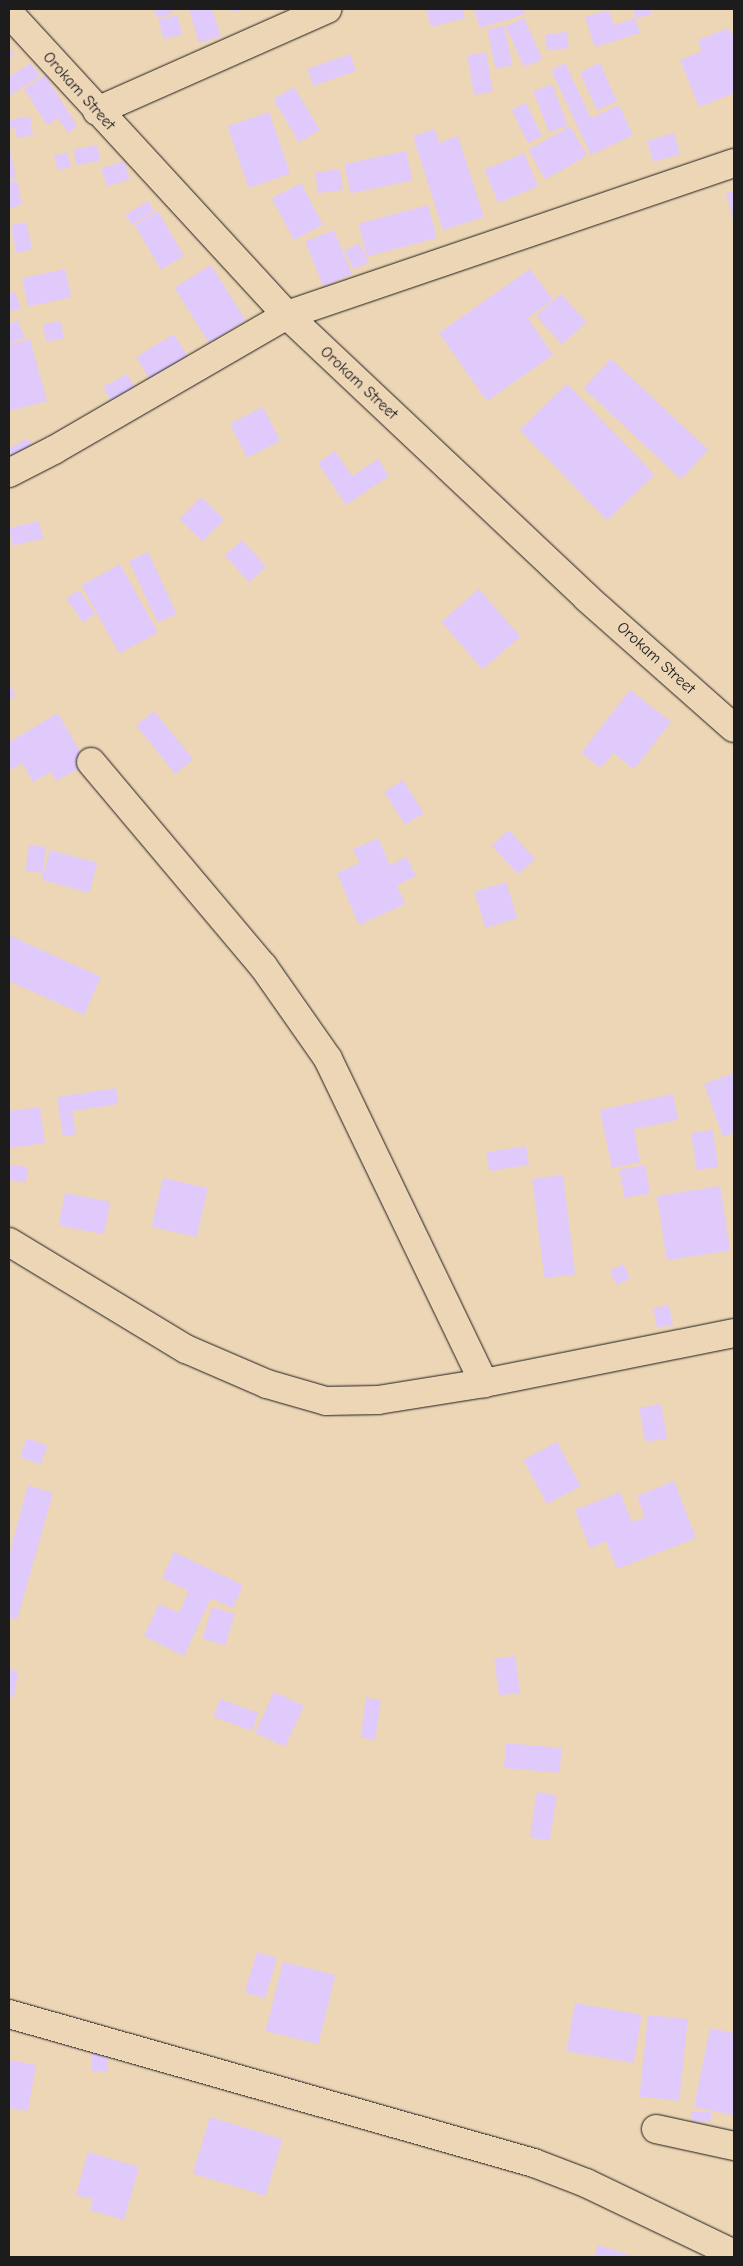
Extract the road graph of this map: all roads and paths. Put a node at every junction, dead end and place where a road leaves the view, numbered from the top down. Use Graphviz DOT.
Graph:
graph roads {
  1 [pos="327,9"];
  2 [pos="9,13"];
  3 [pos="97,111"];
  4 [pos="734,163"];
  5 [pos="287,315"];
  6 [pos="9,473"];
  7 [pos="734,728"];
  8 [pos="91,762"];
  9 [pos="9,1242"];
  10 [pos="734,1333"];
  11 [pos="484,1383"];
  12 [pos="9,2014"];
  13 [pos="656,2129"];
  14 [pos="734,2146"];
  15 [pos="734,2254"];
  1 -- 3 [label="street"];
  2 -- 3 [label="street, Orokam Street"];
  3 -- 5 [label="street, Orokam Street"];
  4 -- 5 [label="street"];
  5 -- 6 [label="street"];
  5 -- 7 [label="street, Orokam Street"];
  8 -- 11 [label="street"];
  9 -- 11 [label="street"];
  10 -- 11 [label="street"];
  12 -- 15 [label="street"];
  13 -- 14 [label="street"];
}
